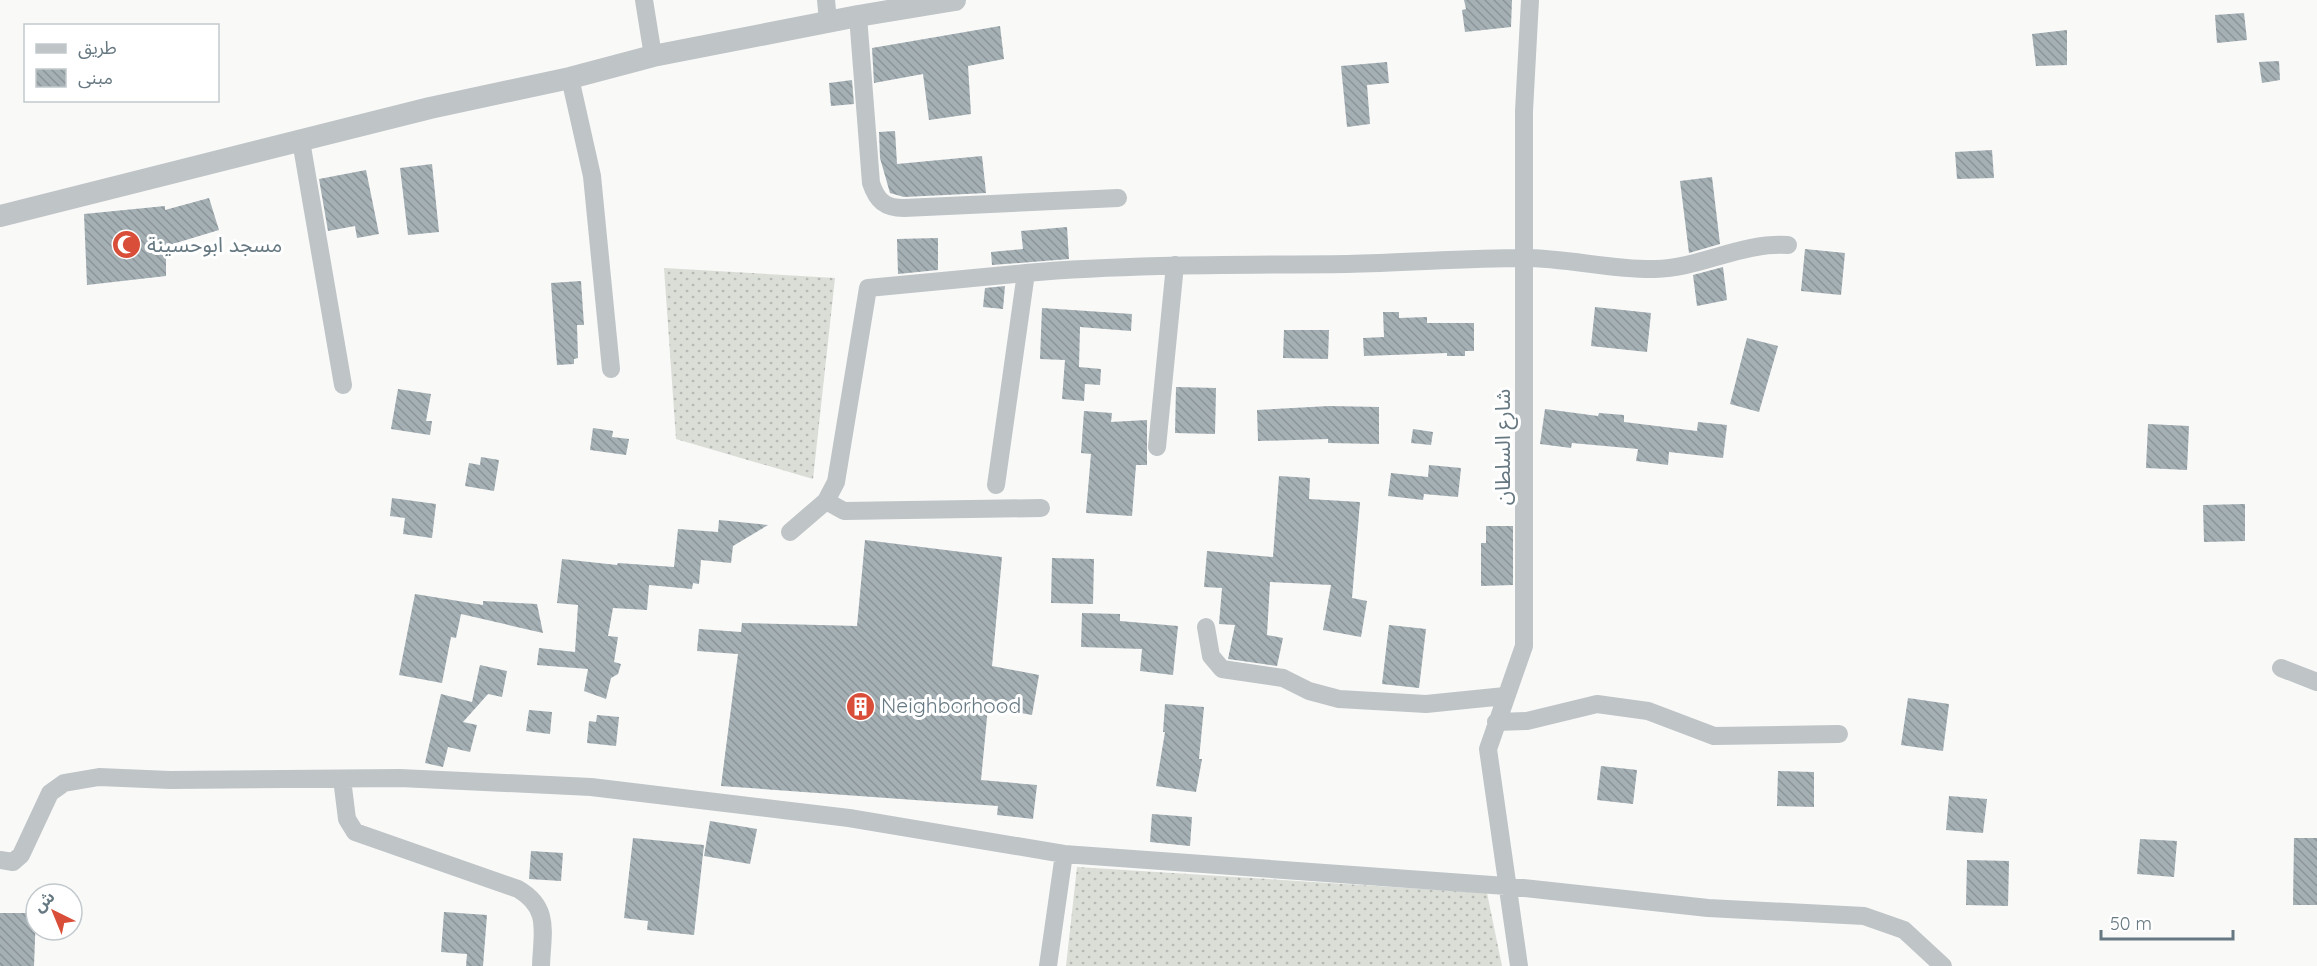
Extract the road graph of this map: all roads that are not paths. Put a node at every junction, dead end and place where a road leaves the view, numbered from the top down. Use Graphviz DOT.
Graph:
graph roads {
  1 [pos="644,0"];
  2 [pos="955,0"];
  3 [pos="1530,0"];
  4 [pos="827,11"];
  5 [pos="858,16"];
  6 [pos="653,56"];
  7 [pos="570,78"];
  8 [pos="302,141"];
  9 [pos="1118,198"];
  10 [pos="0,216"];
  11 [pos="1788,245"];
  12 [pos="1526,258"];
  13 [pos="1175,264"];
  14 [pos="1026,273"];
  15 [pos="611,369"];
  16 [pos="343,385"];
  17 [pos="1158,447"];
  18 [pos="996,485"];
  19 [pos="826,501"];
  20 [pos="1041,508"];
  21 [pos="790,532"];
  22 [pos="1206,627"];
  23 [pos="2282,668"];
  24 [pos="2317,682"];
  25 [pos="1505,696"];
  26 [pos="1496,722"];
  27 [pos="1839,734"];
  28 [pos="342,779"];
  29 [pos="1064,854"];
  30 [pos="0,860"];
  31 [pos="1506,886"];
  32 [pos="541,966"];
  33 [pos="1048,966"];
  34 [pos="1519,966"];
  35 [pos="1943,966"];
  1 -- 6 [label="street"];
  2 -- 5 [label="street"];
  3 -- 12 [label="street, شارع السلطان"];
  4 -- 5 [label="street"];
  4 -- 6 [label="street"];
  5 -- 9 [label="street"];
  6 -- 7 [label="street"];
  7 -- 8 [label="street"];
  7 -- 15 [label="street"];
  8 -- 10 [label="street"];
  8 -- 16 [label="street"];
  11 -- 12 [label="street"];
  12 -- 13 [label="street"];
  12 -- 25 [label="street, شارع السلطان"];
  13 -- 14 [label="street"];
  13 -- 17 [label="street"];
  14 -- 18 [label="street"];
  14 -- 19 [label="street"];
  19 -- 20 [label="street"];
  19 -- 21 [label="street"];
  22 -- 25 [label="street"];
  23 -- 24 [label="street"];
  25 -- 26 [label="street, شارع السلطان"];
  26 -- 27 [label="street"];
  26 -- 31 [label="street, شارع السلطان"];
  28 -- 29 [label="street"];
  28 -- 30 [label="street"];
  28 -- 32 [label="street"];
  29 -- 31 [label="street"];
  29 -- 33 [label="street"];
  31 -- 34 [label="street, شارع السلطان"];
  31 -- 35 [label="street"];
}
